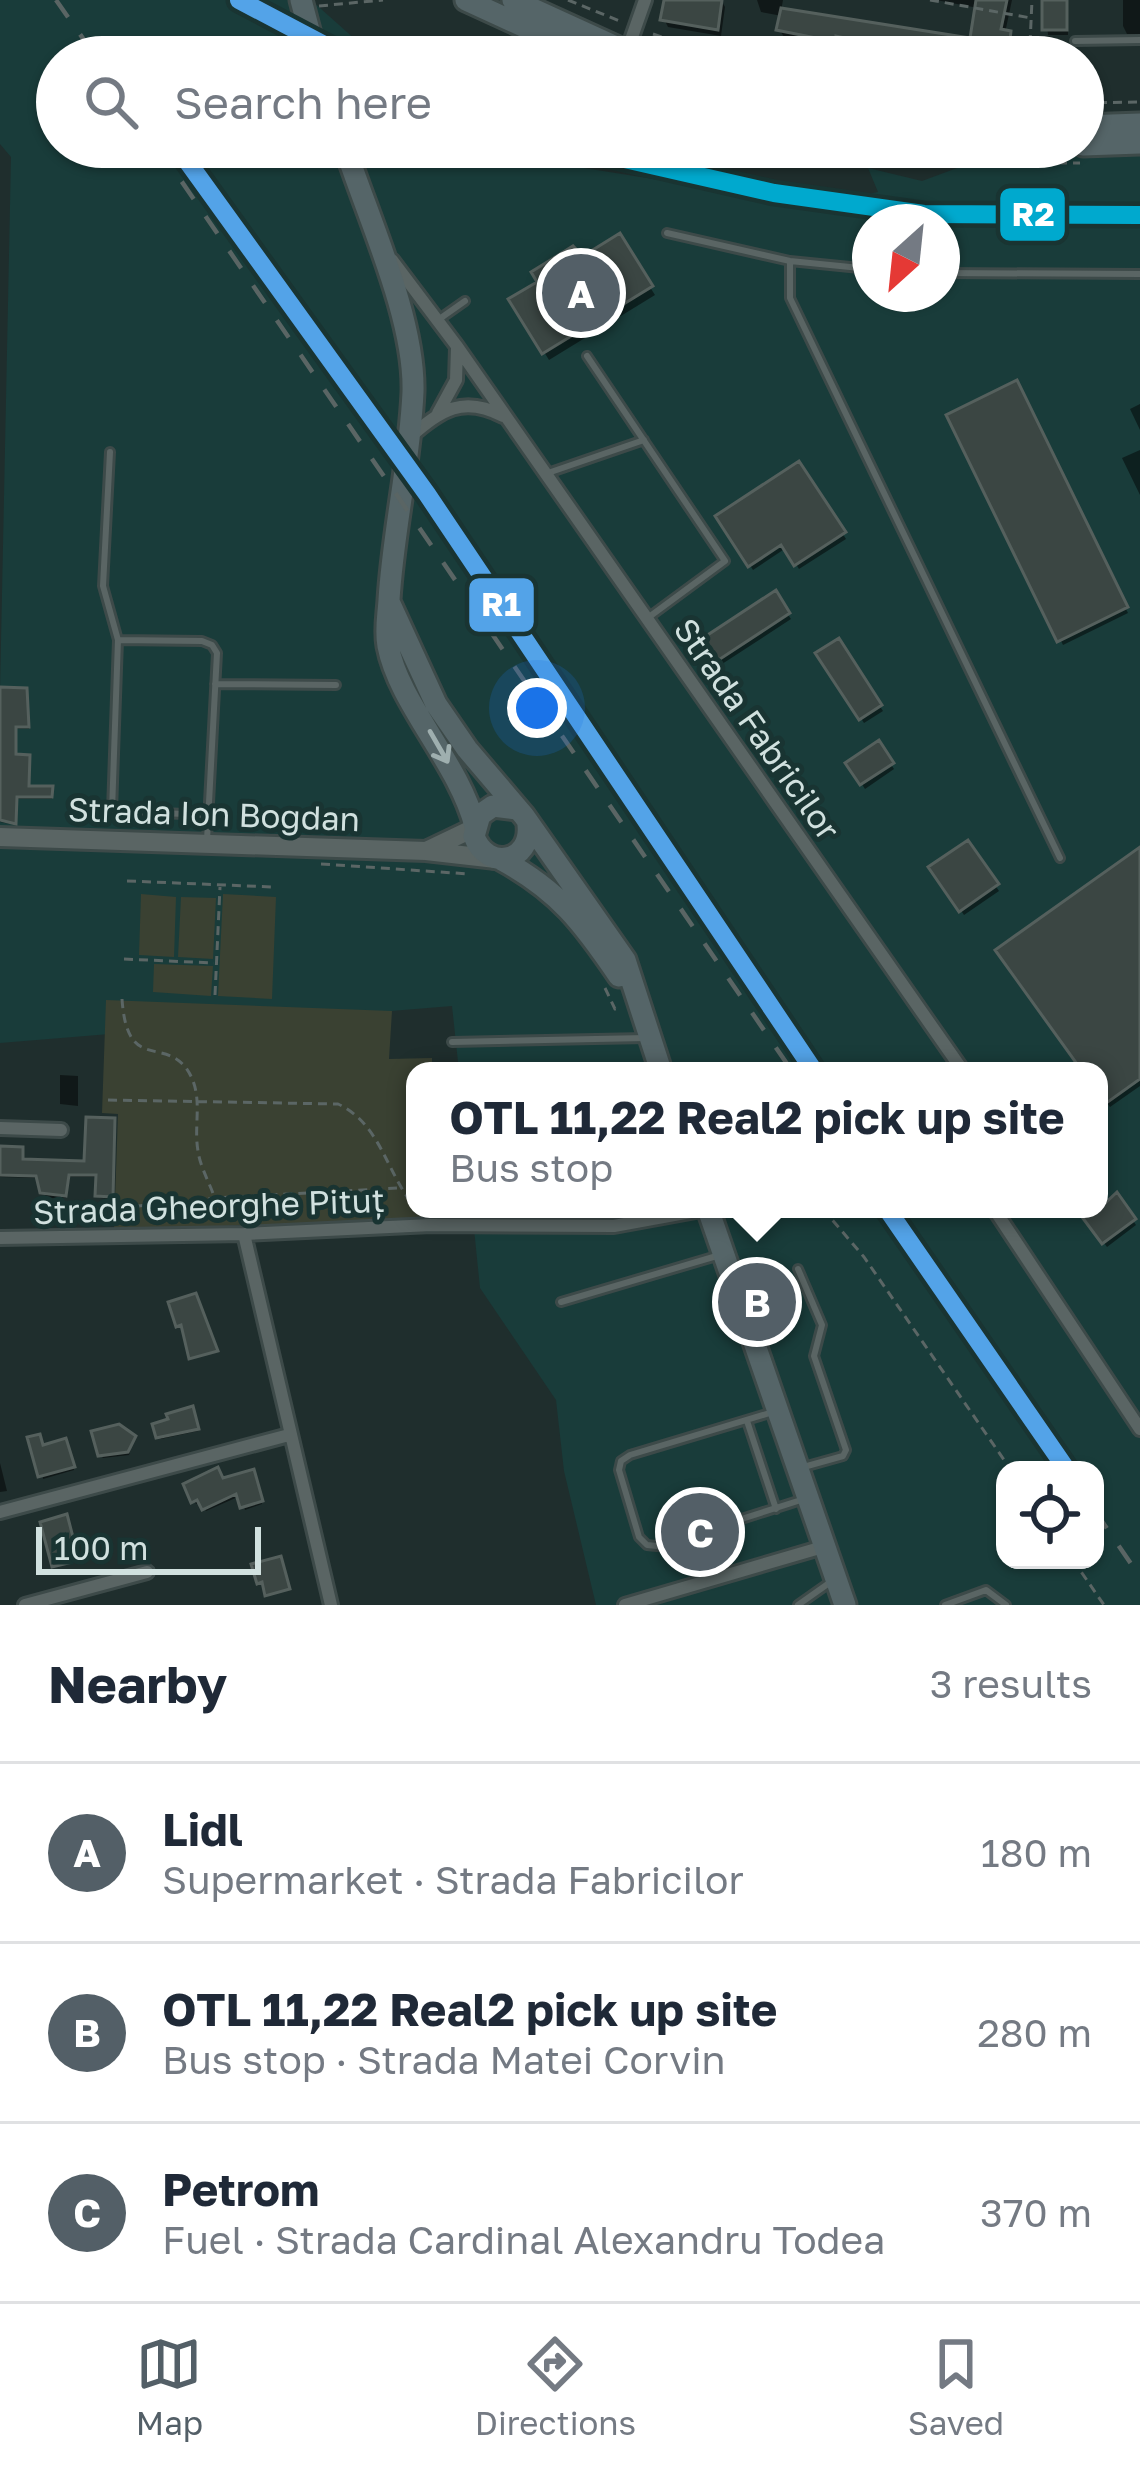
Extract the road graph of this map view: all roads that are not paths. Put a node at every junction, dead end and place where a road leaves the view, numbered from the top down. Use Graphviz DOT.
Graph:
graph roads {
  1 [pos="466,0"];
  2 [pos="513,0"];
  3 [pos="644,0"];
  4 [pos="300,3"];
  5 [pos="310,36"];
  6 [pos="544,36"];
  7 [pos="591,36"];
  8 [pos="636,36"];
  9 [pos="1140,40"];
  10 [pos="1104,41"];
  11 [pos="1140,124"];
  12 [pos="1104,125"];
  13 [pos="1140,143"];
  14 [pos="1104,150"];
  15 [pos="352,168"];
  16 [pos="667,233"];
  17 [pos="377,239"];
  18 [pos="790,261"];
  19 [pos="852,267"];
  20 [pos="960,273"];
  21 [pos="1140,274"];
  22 [pos="465,302"];
  23 [pos="438,320"];
  24 [pos="456,345"];
  25 [pos="587,356"];
  26 [pos="438,414"];
  27 [pos="506,418"];
  28 [pos="410,438"];
  29 [pos="644,440"];
  30 [pos="110,452"];
  31 [pos="545,474"];
  32 [pos="389,601"];
  33 [pos="646,619"];
  34 [pos="118,640"];
  35 [pos="215,684"];
  36 [pos="336,685"];
  37 [pos="93,810"];
  38 [pos="112,811"];
  39 [pos="207,815"];
  40 [pos="523,817"];
  41 [pos="475,827"];
  42 [pos="0,837"];
  43 [pos="206,844"];
  44 [pos="426,851"];
  45 [pos="1060,857"];
  46 [pos="499,860"];
  47 [pos="637,1001"];
  48 [pos="650,1038"];
  49 [pos="452,1042"];
  50 [pos="658,1062"];
  51 [pos="957,1062"];
  52 [pos="0,1128"];
  53 [pos="62,1130"];
  54 [pos="614,1218"];
  55 [pos="639,1218"];
  56 [pos="710,1218"];
  57 [pos="1000,1218"];
  58 [pos="614,1226"];
  59 [pos="244,1234"];
  60 [pos="0,1238"];
  61 [pos="723,1254"];
  62 [pos="798,1269"];
  63 [pos="562,1302"];
  64 [pos="777,1411"];
  65 [pos="746,1421"];
  66 [pos="1140,1430"];
  67 [pos="289,1435"];
  68 [pos="796,1469"];
  69 [pos="806,1498"];
  70 [pos="776,1509"];
  71 [pos="1,1512"];
  72 [pos="823,1547"];
  73 [pos="147,1573"];
  74 [pos="836,1579"];
  75 [pos="25,1605"];
  76 [pos="331,1605"];
  77 [pos="625,1605"];
  78 [pos="798,1605"];
  79 [pos="845,1605"];
  80 [pos="945,1605"];
  81 [pos="1006,1605"];
  1 -- 6 [label="main road"];
  2 -- 7 [label="main road"];
  3 -- 8 [label="street"];
  4 -- 5 [label="main road"];
  9 -- 10 [label="lane"];
  11 -- 12 [label="main road"];
  13 -- 14 [label="main road"];
  15 -- 17 [label="main road"];
  16 -- 18 [label="lane"];
  17 -- 23 [label="street, Strada Fabricilor"];
  17 -- 28 [label="main road"];
  18 -- 19 [label="lane"];
  18 -- 45 [label="lane"];
  20 -- 21 [label="lane"];
  22 -- 23 [label="lane"];
  23 -- 24 [label="street, Strada Fabricilor"];
  24 -- 26 [label="street"];
  24 -- 27 [label="street, Strada Fabricilor"];
  25 -- 29 [label="lane"];
  26 -- 27 [label="street"];
  26 -- 28 [label="street"];
  27 -- 31 [label="street, Strada Fabricilor"];
  28 -- 32 [label="main road"];
  29 -- 31 [label="lane"];
  29 -- 33 [label="lane"];
  30 -- 34 [label="lane"];
  31 -- 33 [label="street, Strada Fabricilor"];
  32 -- 40 [label="main road"];
  32 -- 41 [label="main road, one-way"];
  33 -- 51 [label="street, Strada Fabricilor"];
  34 -- 35 [label="lane"];
  34 -- 38 [label="lane"];
  35 -- 36 [label="lane"];
  35 -- 39 [label="lane"];
  37 -- 38 [label="lane"];
  38 -- 39 [label="lane"];
  39 -- 43 [label="lane"];
  40 -- 41 [label="main road"];
  40 -- 46 [label="main road"];
  40 -- 47 [label="main road"];
  41 -- 44 [label="main road, Strada Ion Bogdan"];
  41 -- 46 [label="main road"];
  42 -- 43 [label="main road, Strada Ion Bogdan"];
  43 -- 44 [label="main road, Strada Ion Bogdan"];
  44 -- 46 [label="main road, Strada Ion Bogdan"];
  46 -- 47 [label="main road"];
  47 -- 48 [label="main road"];
  48 -- 49 [label="lane"];
  48 -- 50 [label="main road"];
  52 -- 53 [label="street"];
  54 -- 58 [label="lane"];
  55 -- 58 [label="street, Strada Gheorghe Pituț"];
  56 -- 61 [label="main road"];
  57 -- 66 [label="street"];
  58 -- 59 [label="street, Strada Gheorghe Pituț"];
  59 -- 60 [label="street, Strada Gheorghe Pituț"];
  59 -- 67 [label="street"];
  61 -- 63 [label="lane"];
  61 -- 64 [label="main road"];
  62 -- 68 [label="lane"];
  64 -- 65 [label="lane"];
  64 -- 68 [label="main road"];
  65 -- 70 [label="lane"];
  65 -- 70 [label="lane"];
  67 -- 71 [label="street"];
  67 -- 76 [label="street"];
  68 -- 69 [label="main road"];
  69 -- 70 [label="lane"];
  69 -- 72 [label="main road"];
  72 -- 74 [label="main road"];
  72 -- 77 [label="street"];
  73 -- 75 [label="street"];
  74 -- 78 [label="lane"];
  74 -- 79 [label="main road"];
  80 -- 81 [label="lane"];
}
